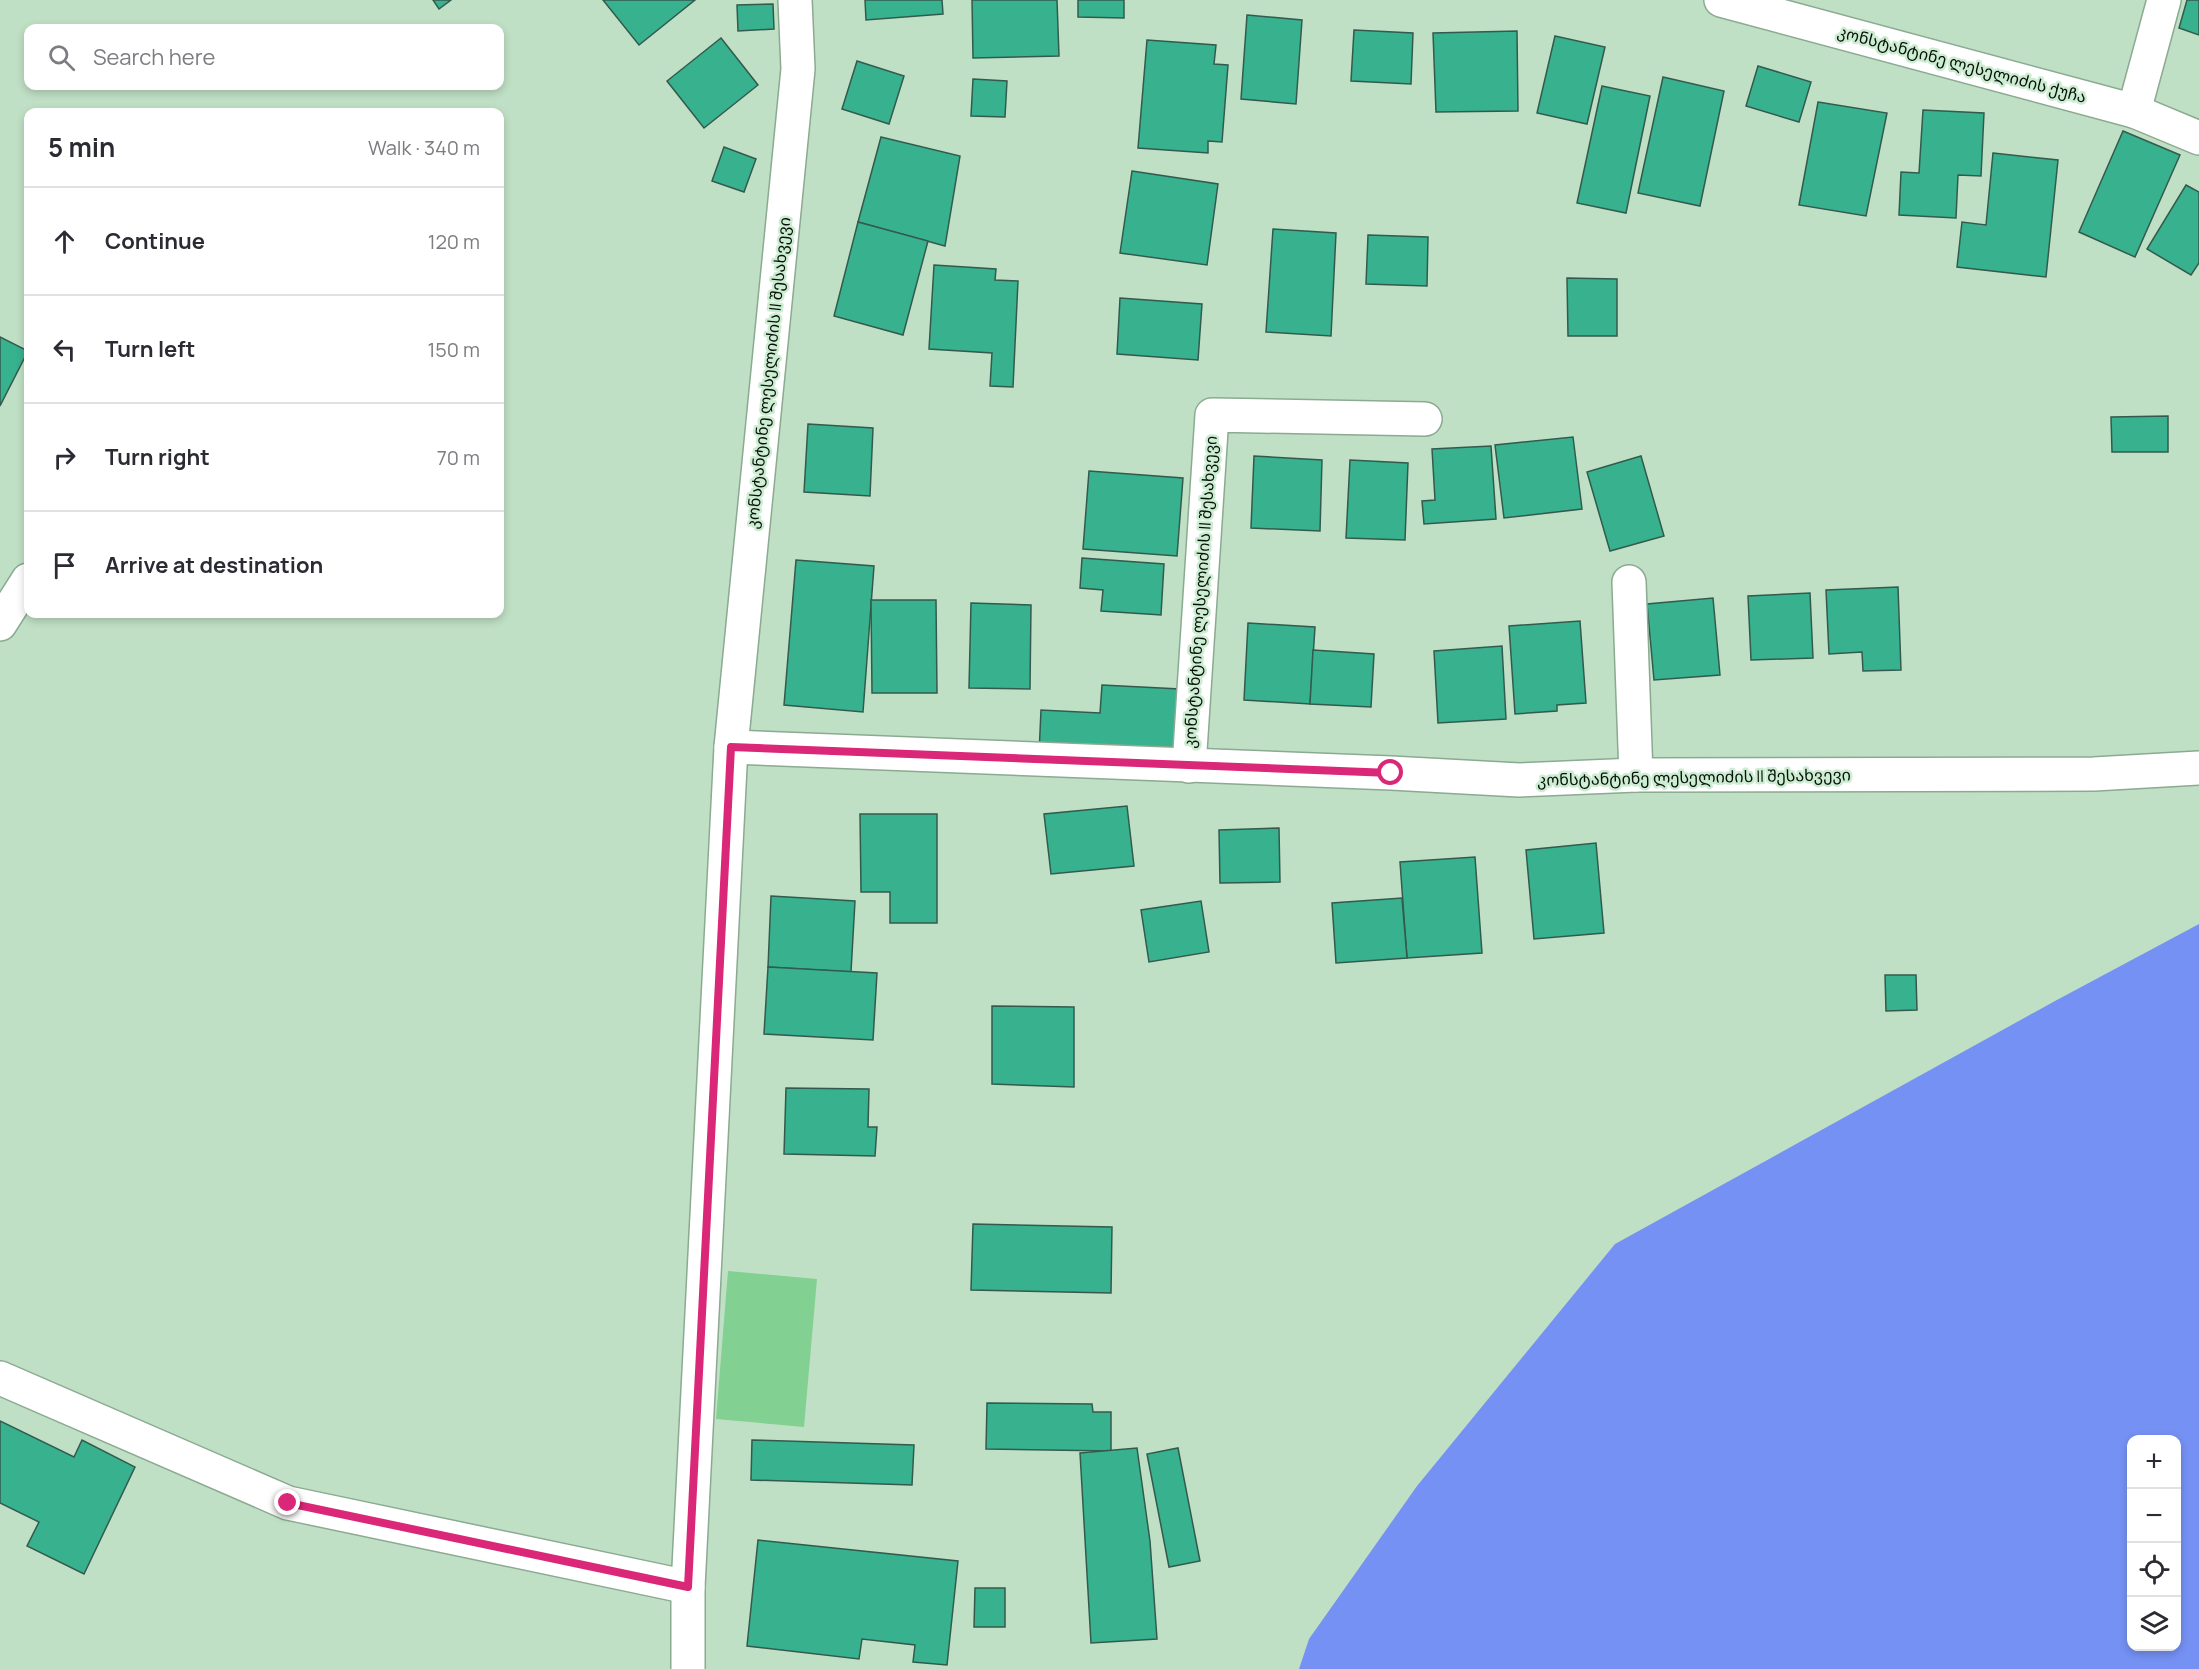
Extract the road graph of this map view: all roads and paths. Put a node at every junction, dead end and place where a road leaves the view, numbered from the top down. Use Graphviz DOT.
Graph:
graph roads {
  1 [pos="795,0"];
  2 [pos="1721,0"];
  3 [pos="2164,0"];
  4 [pos="2134,111"];
  5 [pos="2199,138"];
  6 [pos="1425,419"];
  7 [pos="1629,582"];
  8 [pos="24,586"];
  9 [pos="0,624"];
  10 [pos="731,747"];
  11 [pos="1189,766"];
  12 [pos="2199,768"];
  13 [pos="1636,775"];
  14 [pos="0,1378"];
  15 [pos="688,1587"];
  16 [pos="688,1669"];
  1 -- 10 [label="street, კონსტანტინე ლესელიძის II შესახვევი"];
  2 -- 4 [label="street, კონსტანტინე ლესელიძის ქუჩა"];
  3 -- 4 [label="street"];
  4 -- 5 [label="street, კონსტანტინე ლესელიძის ქუჩა"];
  6 -- 11 [label="street, კონსტანტინე ლესელიძის II შესახვევი"];
  7 -- 13 [label="street"];
  8 -- 9 [label="street"];
  10 -- 11 [label="street, კონსტანტინე ლესელიძის II შესახვევი"];
  10 -- 15 [label="street, კონსტანტინე ლესელიძის II შესახვევი"];
  11 -- 13 [label="street, კონსტანტინე ლესელიძის II შესახვევი"];
  12 -- 13 [label="street, კონსტანტინე ლესელიძის II შესახვევი"];
  14 -- 15 [label="street"];
  15 -- 16 [label="street, კონსტანტინე ლესელიძის II შესახვევი"];
}
